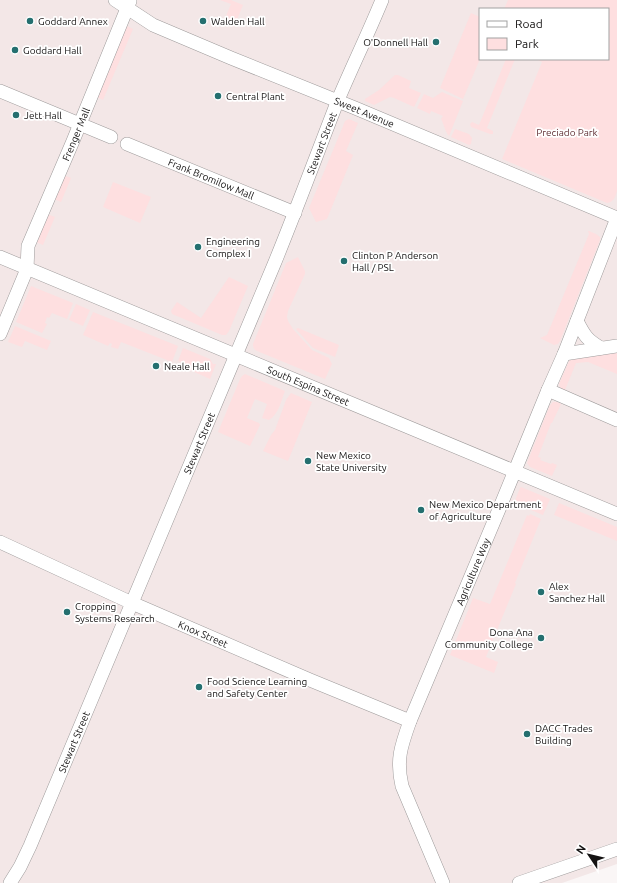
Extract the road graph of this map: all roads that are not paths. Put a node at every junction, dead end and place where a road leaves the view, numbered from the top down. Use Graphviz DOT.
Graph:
graph roads {
  1 [pos="115,0"];
  2 [pos="382,0"];
  3 [pos="129,4"];
  4 [pos="0,91"];
  5 [pos="338,101"];
  6 [pos="80,124"];
  7 [pos="111,137"];
  8 [pos="127,144"];
  9 [pos="295,213"];
  10 [pos="617,218"];
  11 [pos="0,257"];
  12 [pos="27,269"];
  13 [pos="577,321"];
  14 [pos="0,334"];
  15 [pos="617,346"];
  16 [pos="601,348"];
  17 [pos="564,354"];
  18 [pos="236,355"];
  19 [pos="548,390"];
  20 [pos="617,420"];
  21 [pos="515,471"];
  22 [pos="617,514"];
  23 [pos="0,542"];
  24 [pos="132,603"];
  25 [pos="410,721"];
  26 [pos="617,849"];
  27 [pos="10,883"];
  28 [pos="443,883"];
  29 [pos="519,883"];
  1 -- 3 [label="street, Sweet Avenue"];
  2 -- 5 [label="street, Stewart Street"];
  3 -- 5 [label="street, Sweet Avenue"];
  3 -- 6 [label="street, Frenger Mall"];
  4 -- 6 [label="street"];
  5 -- 9 [label="street, Stewart Street"];
  5 -- 10 [label="street, Sweet Avenue"];
  6 -- 7 [label="street"];
  6 -- 12 [label="street, Frenger Mall"];
  8 -- 9 [label="street, Frank Bromilow Mall"];
  9 -- 18 [label="street, Stewart Street"];
  10 -- 13 [label="street, Agriculture Way"];
  11 -- 12 [label="street, South Espina Street"];
  12 -- 14 [label="street"];
  12 -- 18 [label="street, South Espina Street"];
  13 -- 16 [label="street"];
  13 -- 17 [label="street, Agriculture Way"];
  15 -- 16 [label="street"];
  16 -- 17 [label="street"];
  17 -- 19 [label="street, Agriculture Way"];
  18 -- 21 [label="street, South Espina Street"];
  18 -- 24 [label="street, Stewart Street"];
  19 -- 20 [label="street"];
  19 -- 21 [label="street, Agriculture Way"];
  21 -- 22 [label="street, South Espina Street"];
  21 -- 25 [label="street, Agriculture Way"];
  23 -- 24 [label="street, Knox Street"];
  24 -- 25 [label="street, Knox Street"];
  24 -- 27 [label="street, Stewart Street"];
  25 -- 28 [label="street, Agriculture Way"];
  26 -- 29 [label="street"];
}
